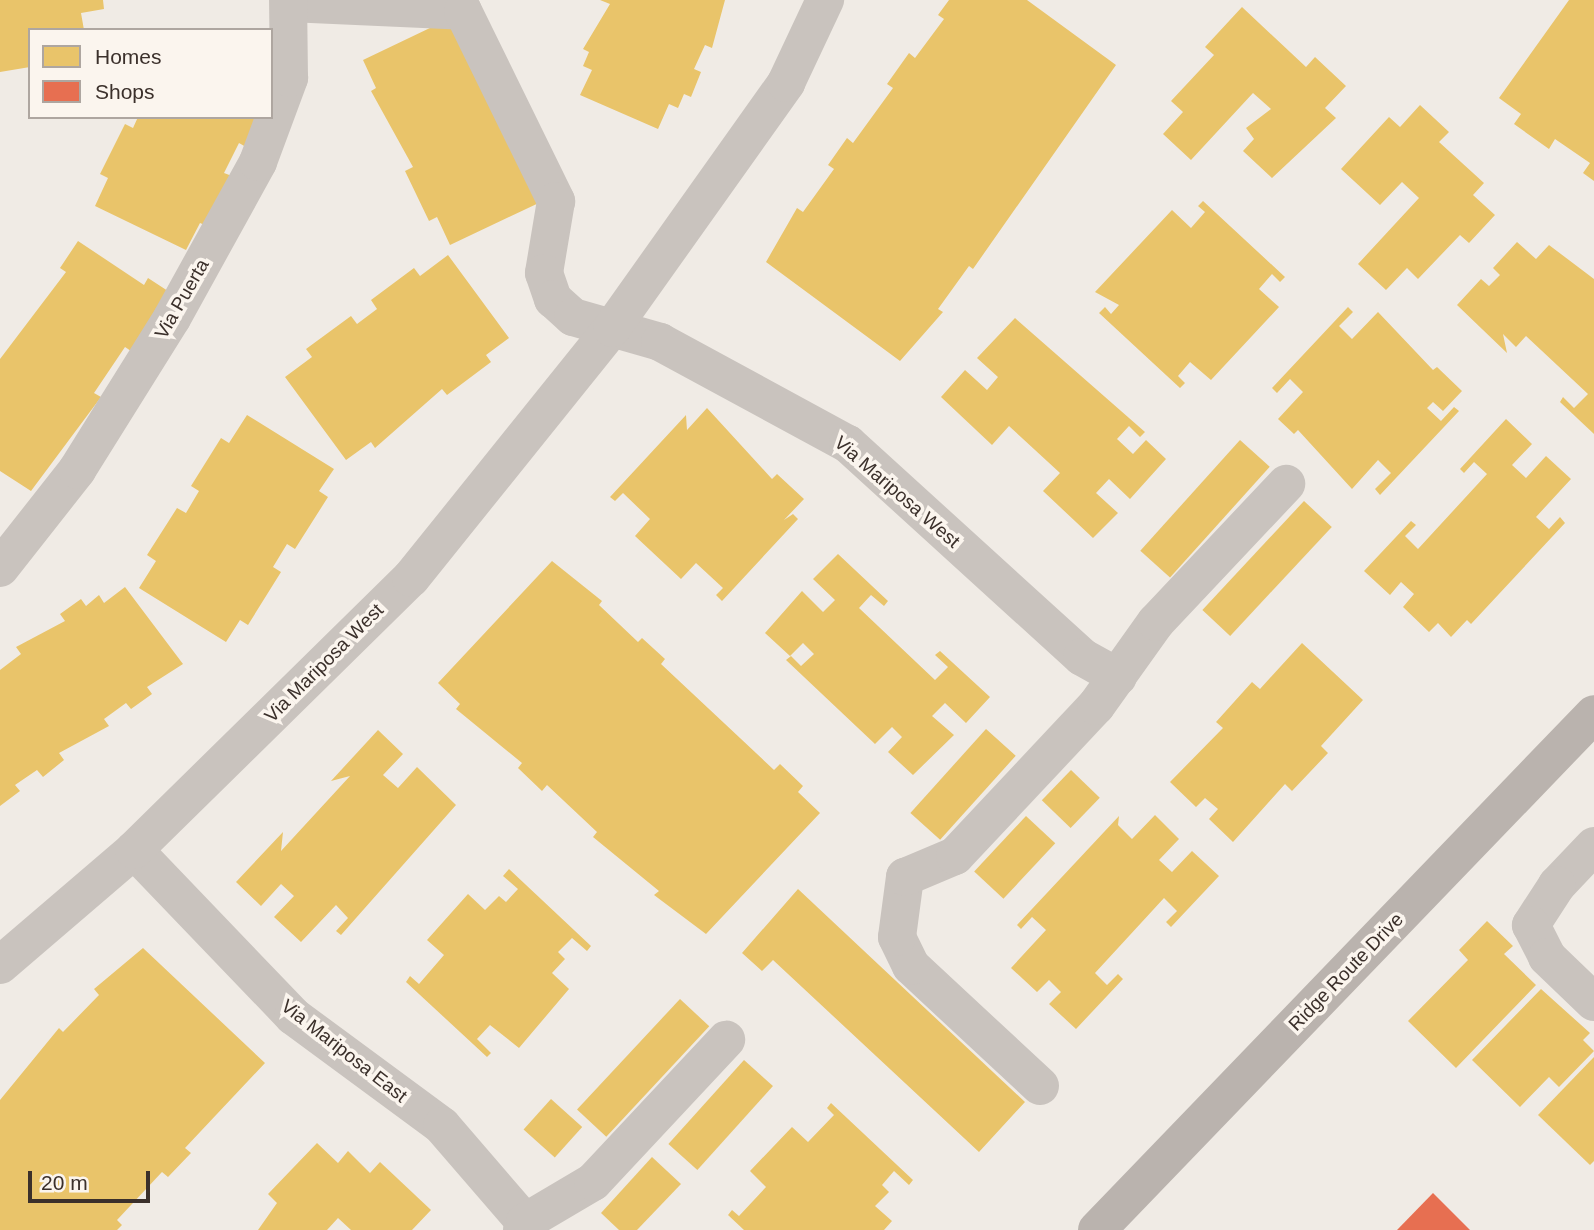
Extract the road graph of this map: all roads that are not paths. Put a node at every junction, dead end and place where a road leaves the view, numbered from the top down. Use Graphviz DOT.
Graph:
graph roads {
  1 [pos="825,0"];
  2 [pos="289,2"];
  3 [pos="463,6"];
  4 [pos="612,328"];
  5 [pos="1286,484"];
  6 [pos="0,568"];
  7 [pos="1118,677"];
  8 [pos="1594,714"];
  9 [pos="1594,846"];
  10 [pos="134,850"];
  11 [pos="0,965"];
  12 [pos="1594,1002"];
  13 [pos="726,1040"];
  14 [pos="1040,1086"];
  15 [pos="523,1226"];
  16 [pos="1097,1230"];
  1 -- 4 [label="street, Via Mariposa West"];
  2 -- 3 [label="street, Via Mariposa West"];
  2 -- 6 [label="street, Via Puerta"];
  3 -- 4 [label="street, Via Mariposa West"];
  4 -- 7 [label="street, Via Mariposa West"];
  4 -- 10 [label="street, Via Mariposa West"];
  5 -- 7 [label="street"];
  7 -- 14 [label="street"];
  8 -- 16 [label="main road, Ridge Route Drive"];
  9 -- 12 [label="street"];
  10 -- 11 [label="street, Via Mariposa West"];
  10 -- 15 [label="street, Via Mariposa East"];
  13 -- 15 [label="street, Via Mariposa East"];
}
